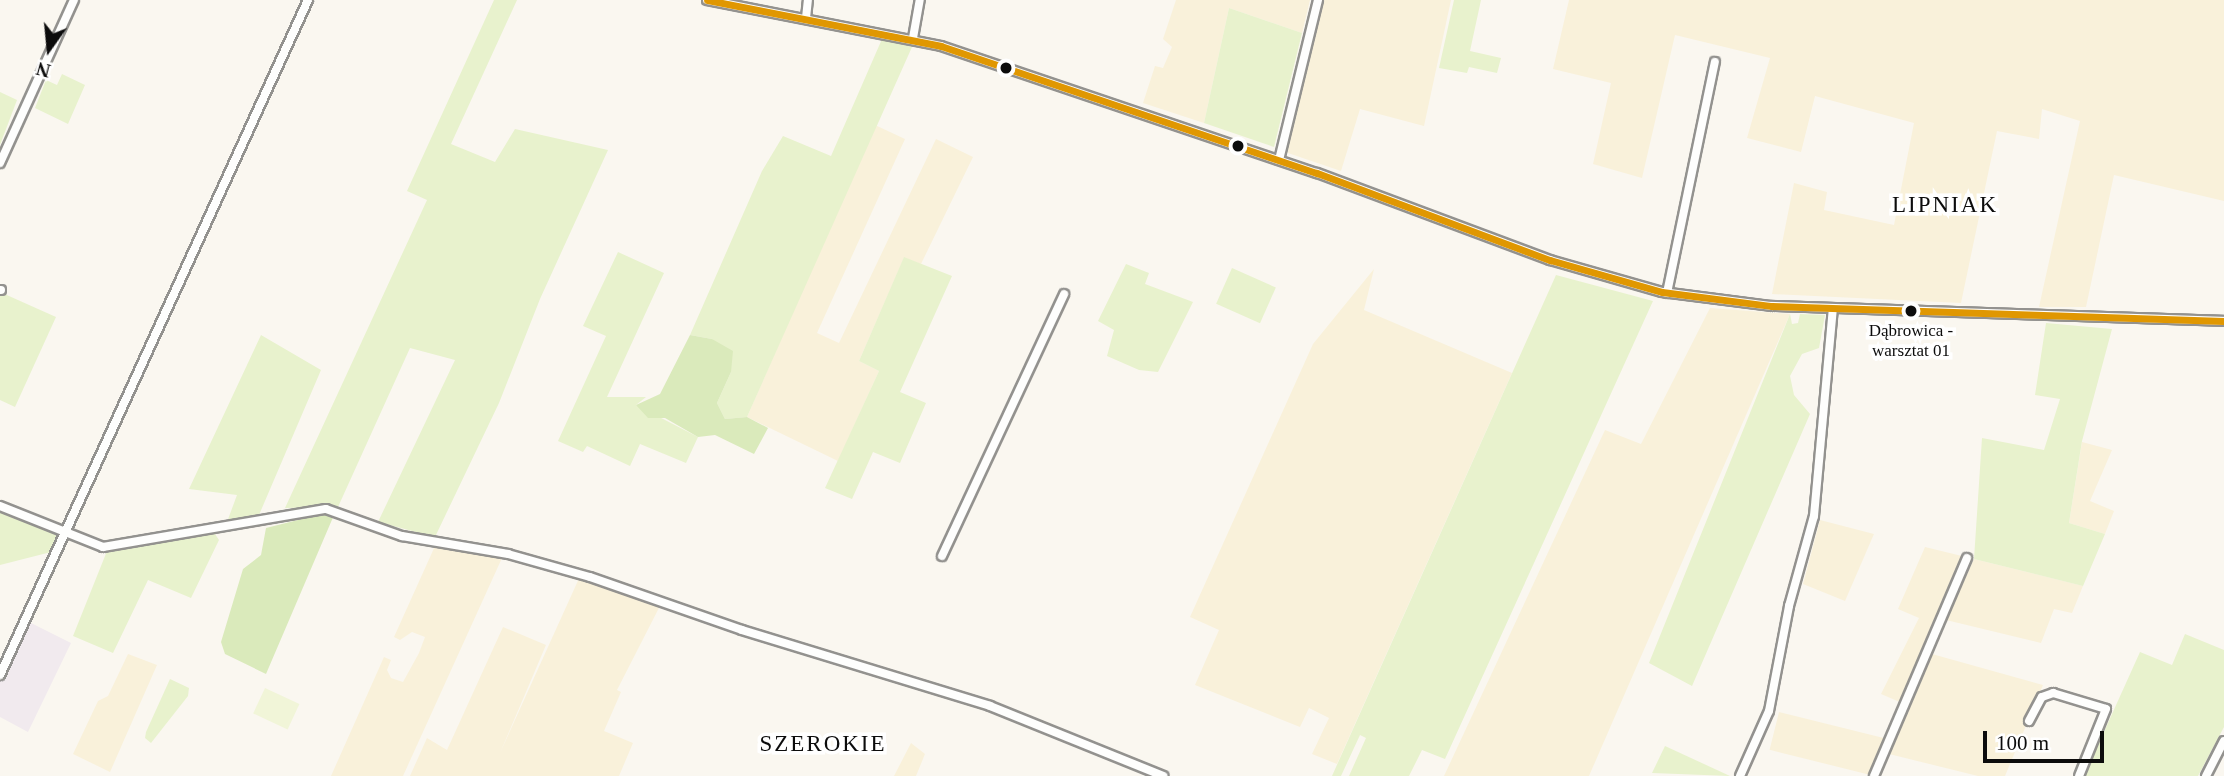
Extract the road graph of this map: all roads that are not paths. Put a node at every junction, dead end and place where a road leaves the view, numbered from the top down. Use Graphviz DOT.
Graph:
graph roads {
  1 [pos="63,0"];
  2 [pos="308,0"];
  3 [pos="707,0"];
  4 [pos="808,0"];
  5 [pos="920,0"];
  6 [pos="1318,0"];
  7 [pos="73,2"];
  8 [pos="806,18"];
  9 [pos="913,38"];
  10 [pos="1715,62"];
  11 [pos="1279,160"];
  12 [pos="0,163"];
  13 [pos="1668,293"];
  14 [pos="1064,294"];
  15 [pos="1833,309"];
  16 [pos="2224,321"];
  17 [pos="0,506"];
  18 [pos="68,533"];
  19 [pos="942,556"];
  20 [pos="1967,558"];
  21 [pos="0,675"];
  22 [pos="2029,721"];
  23 [pos="2224,741"];
  24 [pos="1163,776"];
  25 [pos="1740,776"];
  26 [pos="1874,776"];
  27 [pos="2080,776"];
  28 [pos="2206,776"];
  1 -- 7 [label="street"];
  2 -- 18 [label="street"];
  3 -- 8 [label="street"];
  4 -- 8 [label="street"];
  5 -- 9 [label="street"];
  6 -- 11 [label="street"];
  7 -- 12 [label="street"];
  8 -- 9 [label="street"];
  9 -- 11 [label="street"];
  10 -- 13 [label="street"];
  11 -- 13 [label="street"];
  13 -- 15 [label="street"];
  14 -- 19 [label="street"];
  15 -- 16 [label="street"];
  15 -- 25 [label="street"];
  17 -- 18 [label="street"];
  18 -- 21 [label="street"];
  18 -- 24 [label="street"];
  20 -- 26 [label="street"];
  22 -- 27 [label="street"];
  23 -- 28 [label="street"];
}
